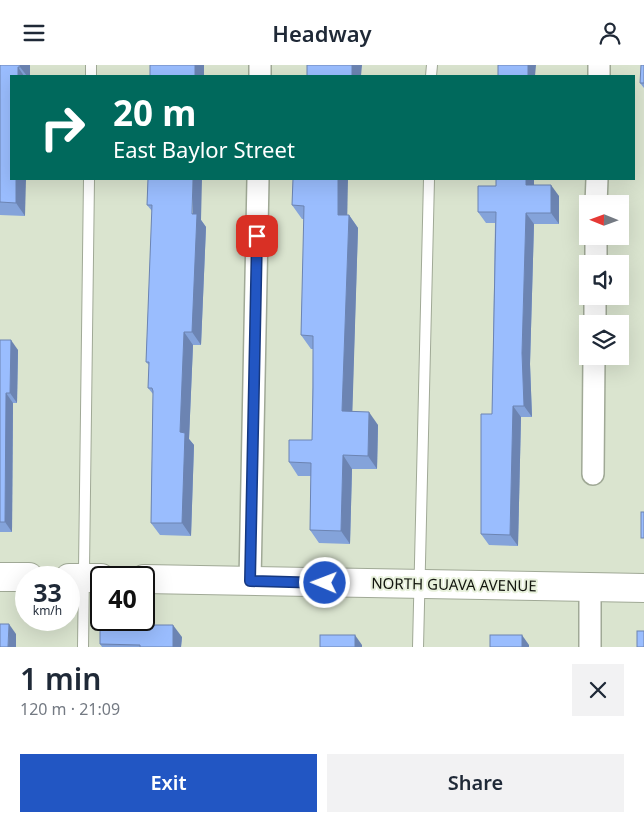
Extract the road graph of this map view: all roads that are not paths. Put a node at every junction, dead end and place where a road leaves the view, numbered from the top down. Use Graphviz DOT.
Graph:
graph roads {
  1 [pos="89,180"];
  2 [pos="258,180"];
  3 [pos="430,180"];
  4 [pos="597,180"];
  5 [pos="596,195"];
  6 [pos="594,365"];
  7 [pos="593,474"];
  8 [pos="0,577"];
  9 [pos="15,577"];
  10 [pos="84,578"];
  11 [pos="155,579"];
  12 [pos="250,581"];
  13 [pos="419,584"];
  14 [pos="590,587"];
  15 [pos="644,588"];
  16 [pos="82,647"];
  17 [pos="418,647"];
  18 [pos="590,647"];
  1 -- 10 [label="lane"];
  2 -- 12 [label="street"];
  3 -- 13 [label="lane"];
  4 -- 5 [label="street"];
  6 -- 7 [label="street"];
  8 -- 9 [label="street"];
  10 -- 16 [label="lane"];
  11 -- 12 [label="street, NORTH GUAVA AVENUE"];
  12 -- 13 [label="street, NORTH GUAVA AVENUE"];
  13 -- 14 [label="street, NORTH GUAVA AVENUE"];
  13 -- 17 [label="lane"];
  14 -- 15 [label="street, NORTH GUAVA AVENUE"];
  14 -- 18 [label="street"];
}
